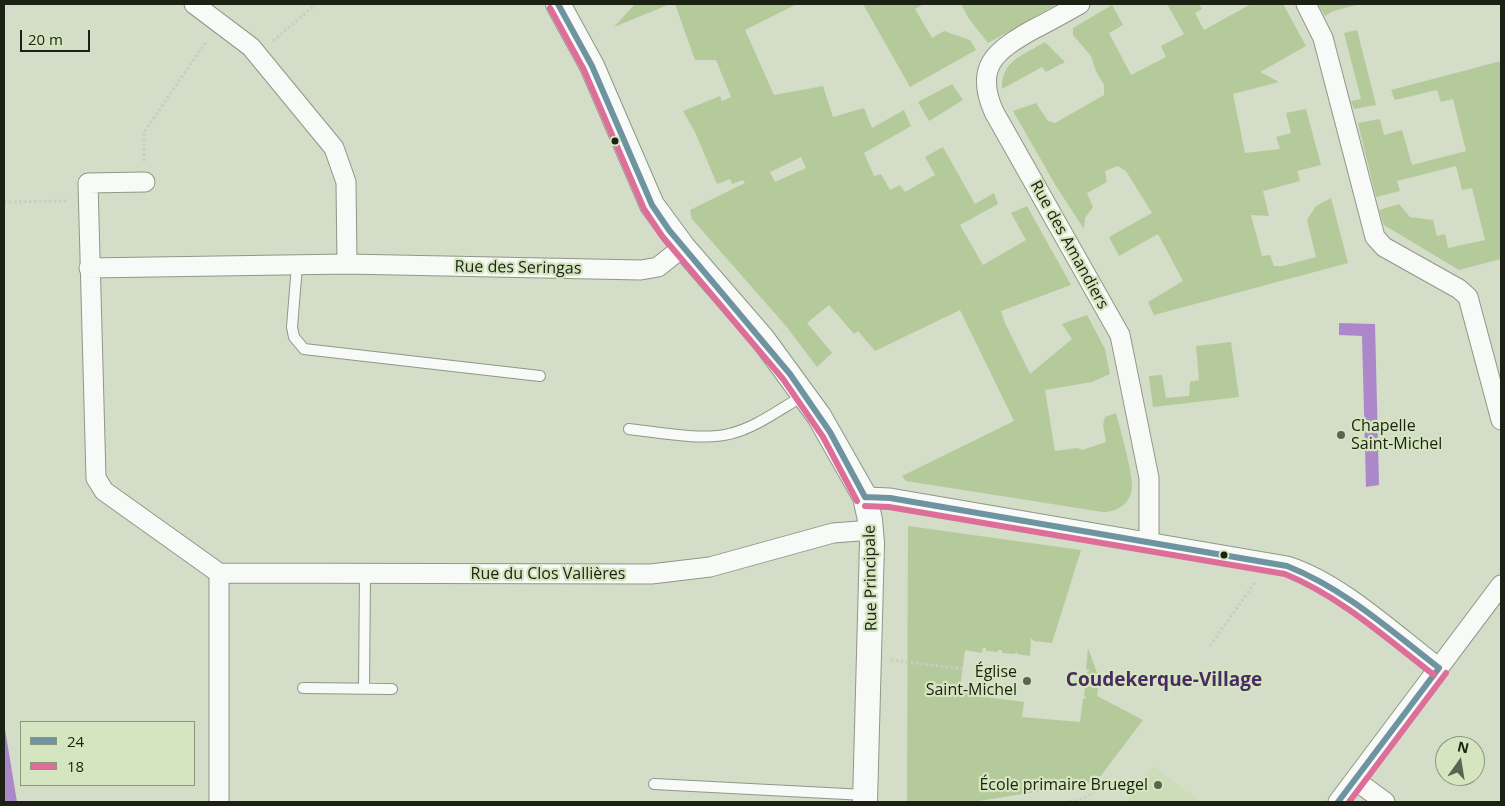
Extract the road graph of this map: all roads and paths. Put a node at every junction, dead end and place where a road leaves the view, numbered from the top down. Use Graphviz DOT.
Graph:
graph roads {
  1 [pos="194,4"];
  2 [pos="316,4"];
  3 [pos="558,4"];
  4 [pos="1080,4"];
  5 [pos="1306,4"];
  6 [pos="251,48"];
  7 [pos="145,182"];
  8 [pos="88,200"];
  9 [pos="4,202"];
  10 [pos="683,247"];
  11 [pos="347,264"];
  12 [pos="297,265"];
  13 [pos="89,268"];
  14 [pos="540,376"];
  15 [pos="805,394"];
  16 [pos="1501,420"];
  17 [pos="628,429"];
  18 [pos="865,497"];
  19 [pos="872,530"];
  20 [pos="1149,541"];
  21 [pos="1270,561"];
  22 [pos="219,573"];
  23 [pos="365,574"];
  24 [pos="1501,585"];
  25 [pos="1210,646"];
  26 [pos="871,657"];
  27 [pos="1439,668"];
  28 [pos="963,669"];
  29 [pos="303,688"];
  30 [pos="364,688"];
  31 [pos="392,689"];
  32 [pos="1355,780"];
  33 [pos="654,784"];
  34 [pos="1101,786"];
  35 [pos="866,799"];
  36 [pos="219,802"];
  37 [pos="1070,802"];
  38 [pos="1338,802"];
  39 [pos="1385,802"];
  1 -- 6 [label="street"];
  2 -- 6 [label="path"];
  3 -- 10 [label="street, Rue Principale"];
  4 -- 20 [label="street, Rue des Amandiers"];
  5 -- 16 [label="street"];
  6 -- 7 [label="path"];
  6 -- 11 [label="street"];
  7 -- 8 [label="street"];
  8 -- 9 [label="path"];
  8 -- 13 [label="street"];
  10 -- 11 [label="street, Rue des Seringas"];
  10 -- 15 [label="street, Rue Principale"];
  11 -- 12 [label="street, Rue des Seringas"];
  12 -- 13 [label="street, Rue des Seringas"];
  12 -- 14 [label="lane"];
  13 -- 22 [label="street"];
  15 -- 17 [label="lane"];
  15 -- 18 [label="street, Rue Principale"];
  18 -- 19 [label="street, Rue Principale"];
  18 -- 20 [label="street"];
  19 -- 23 [label="street, Rue du Clos Vallières"];
  19 -- 26 [label="street, Rue Principale"];
  20 -- 21 [label="street"];
  21 -- 25 [label="path"];
  21 -- 27 [label="street"];
  22 -- 23 [label="street, Rue du Clos Vallières"];
  22 -- 36 [label="street"];
  23 -- 30 [label="lane"];
  24 -- 27 [label="street"];
  26 -- 28 [label="path"];
  26 -- 35 [label="street, Rue Principale"];
  27 -- 32 [label="street"];
  29 -- 30 [label="lane"];
  30 -- 31 [label="lane"];
  32 -- 38 [label="street"];
  32 -- 39 [label="street"];
  33 -- 35 [label="lane, Rue Principale"];
  34 -- 37 [label="path"];
}
